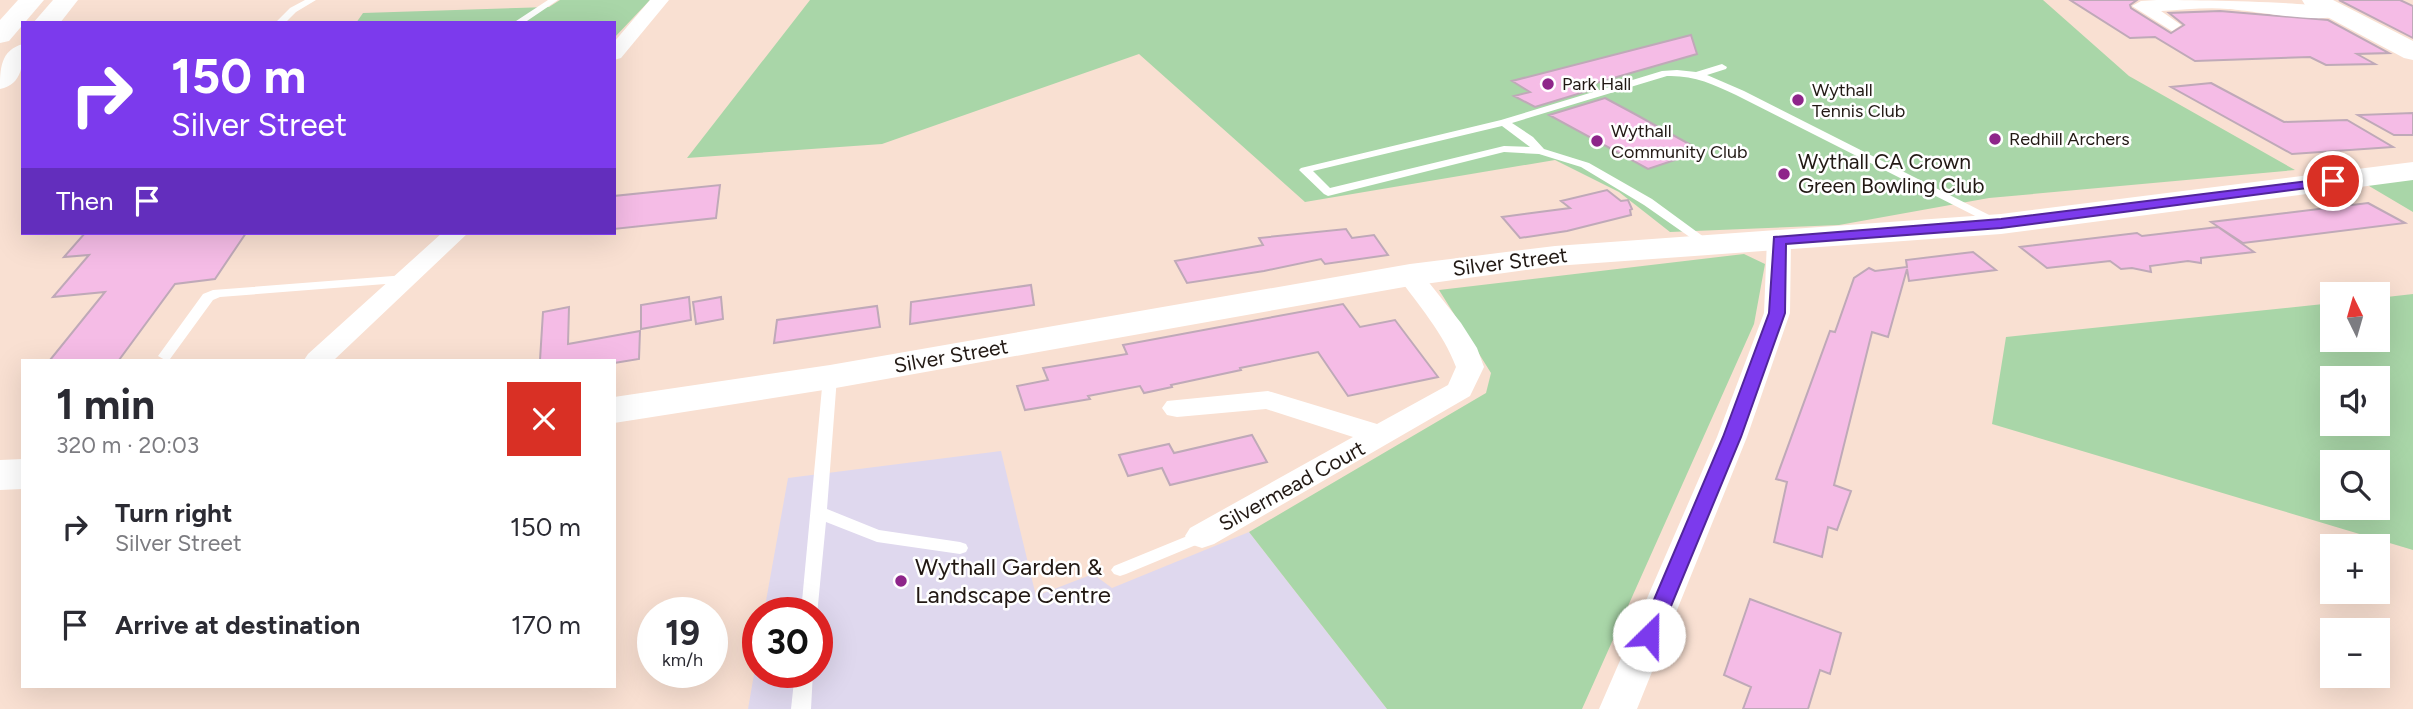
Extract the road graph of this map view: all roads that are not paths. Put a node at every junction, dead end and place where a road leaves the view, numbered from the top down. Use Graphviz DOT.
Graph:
graph roads {
  1 [pos="32,0"];
  2 [pos="66,0"];
  3 [pos="312,0"];
  4 [pos="554,0"];
  5 [pos="660,0"];
  6 [pos="2314,0"];
  7 [pos="2337,12"];
  8 [pos="48,21"];
  9 [pos="281,21"];
  10 [pos="520,21"];
  11 [pos="2172,26"];
  12 [pos="0,35"];
  13 [pos="616,52"];
  14 [pos="2413,52"];
  15 [pos="21,55"];
  16 [pos="1722,67"];
  17 [pos="1699,74"];
  18 [pos="0,81"];
  19 [pos="1504,122"];
  20 [pos="1541,151"];
  21 [pos="2413,170"];
  22 [pos="2001,223"];
  23 [pos="454,235"];
  24 [pos="1779,240"];
  25 [pos="1704,243"];
  26 [pos="1410,275"];
  27 [pos="406,279"];
  28 [pos="165,356"];
  29 [pos="319,359"];
  30 [pos="830,377"];
  31 [pos="1177,408"];
  32 [pos="616,410"];
  33 [pos="1381,436"];
  34 [pos="21,474"];
  35 [pos="0,475"];
  36 [pos="818,512"];
  37 [pos="1202,536"];
  38 [pos="960,548"];
  39 [pos="1120,570"];
  40 [pos="811,597"];
  41 [pos="803,688"];
  42 [pos="801,709"];
  43 [pos="1618,709"];
  1 -- 12 [label="main road"];
  2 -- 8 [label="main road"];
  3 -- 9 [label="lane"];
  4 -- 10 [label="lane"];
  5 -- 13 [label="street"];
  6 -- 7 [label="main road"];
  7 -- 11 [label="street"];
  7 -- 14 [label="main road"];
  15 -- 18 [label="main road"];
  16 -- 17 [label="lane"];
  17 -- 19 [label="lane"];
  17 -- 22 [label="lane"];
  19 -- 20 [label="lane"];
  19 -- 20 [label="lane"];
  20 -- 25 [label="lane"];
  21 -- 22 [label="main road, Silver Street"];
  22 -- 24 [label="main road, Silver Street"];
  23 -- 27 [label="street"];
  24 -- 25 [label="main road, Silver Street"];
  24 -- 43 [label="street"];
  25 -- 26 [label="main road, Silver Street"];
  26 -- 30 [label="main road, Silver Street"];
  26 -- 33 [label="street, Silvermead Court"];
  27 -- 28 [label="lane"];
  27 -- 29 [label="street"];
  30 -- 32 [label="main road, Silver Street"];
  30 -- 36 [label="lane"];
  31 -- 33 [label="street, Silvermead Court"];
  33 -- 37 [label="street, Silvermead Court"];
  34 -- 35 [label="main road"];
  36 -- 38 [label="lane"];
  36 -- 40 [label="lane"];
  37 -- 39 [label="lane"];
  41 -- 42 [label="lane"];
}
